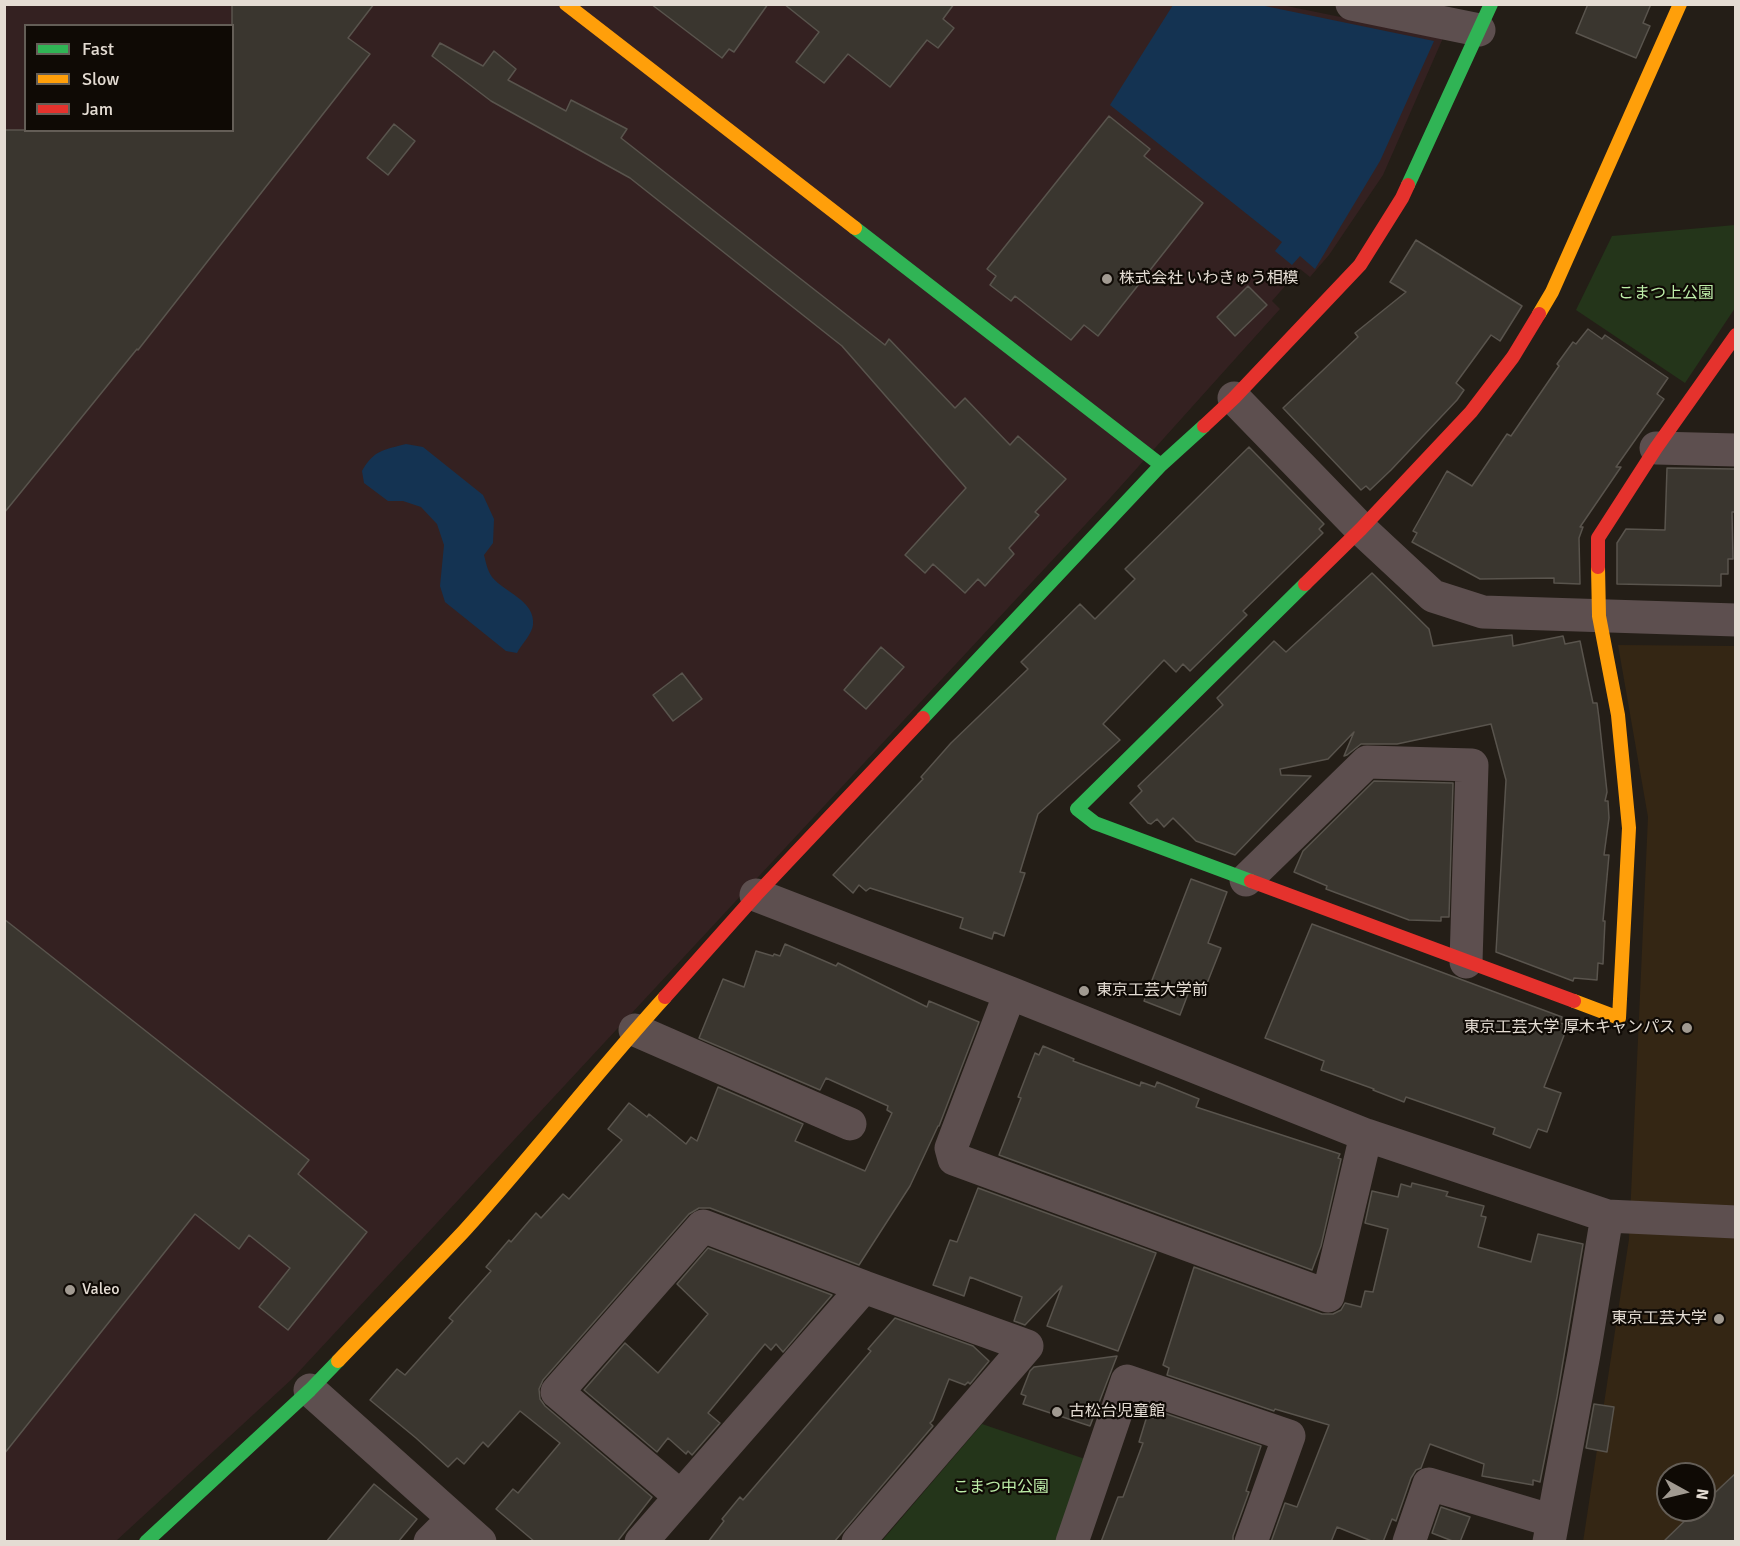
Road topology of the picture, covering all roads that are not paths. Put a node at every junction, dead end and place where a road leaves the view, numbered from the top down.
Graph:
1 (566, 4) edge
2 (1352, 4) edge
3 (1680, 4) edge
4 (1485, 17) edge
5 (1736, 335) edge
6 (1234, 398) junction
7 (1656, 448) junction
8 (1736, 450) edge
9 (1161, 465) junction
10 (1361, 529) junction
11 (1599, 616) junction
12 (1736, 620) edge
13 (1246, 880) junction
14 (756, 895) junction
15 (1466, 962) junction
16 (1011, 993) junction
17 (635, 1030) junction
18 (850, 1124) dead end
19 (1366, 1135) junction
20 (1607, 1216) junction
21 (1736, 1222) edge
22 (864, 1287) junction
23 (310, 1390) junction
24 (680, 1496) junction
25 (453, 1519) junction
26 (1551, 1531) edge
27 (146, 1542) edge
28 (430, 1542) edge
29 (480, 1542) edge
30 (641, 1542) edge
31 (858, 1542) edge
32 (1072, 1542) edge
33 (1251, 1542) edge
34 (1409, 1542) edge

1 - 9 street
2 - 4 street
3 - 10 street
4 - 6 street
5 - 7 street
6 - 9 street
6 - 10 street
7 - 8 street
7 - 11 street
9 - 14 street
10 - 11 street
10 - 13 street
11 - 12 street
11 - 15 street
13 - 15 street
13 - 15 street
14 - 16 street
14 - 17 street
16 - 19 street
16 - 19 street
17 - 18 street
17 - 23 street
19 - 20 street
20 - 21 street
20 - 26 street
22 - 24 street
22 - 24 street
22 - 31 street
23 - 25 street
23 - 27 street
24 - 30 street
25 - 28 street
25 - 29 street
26 - 34 street
32 - 33 street

